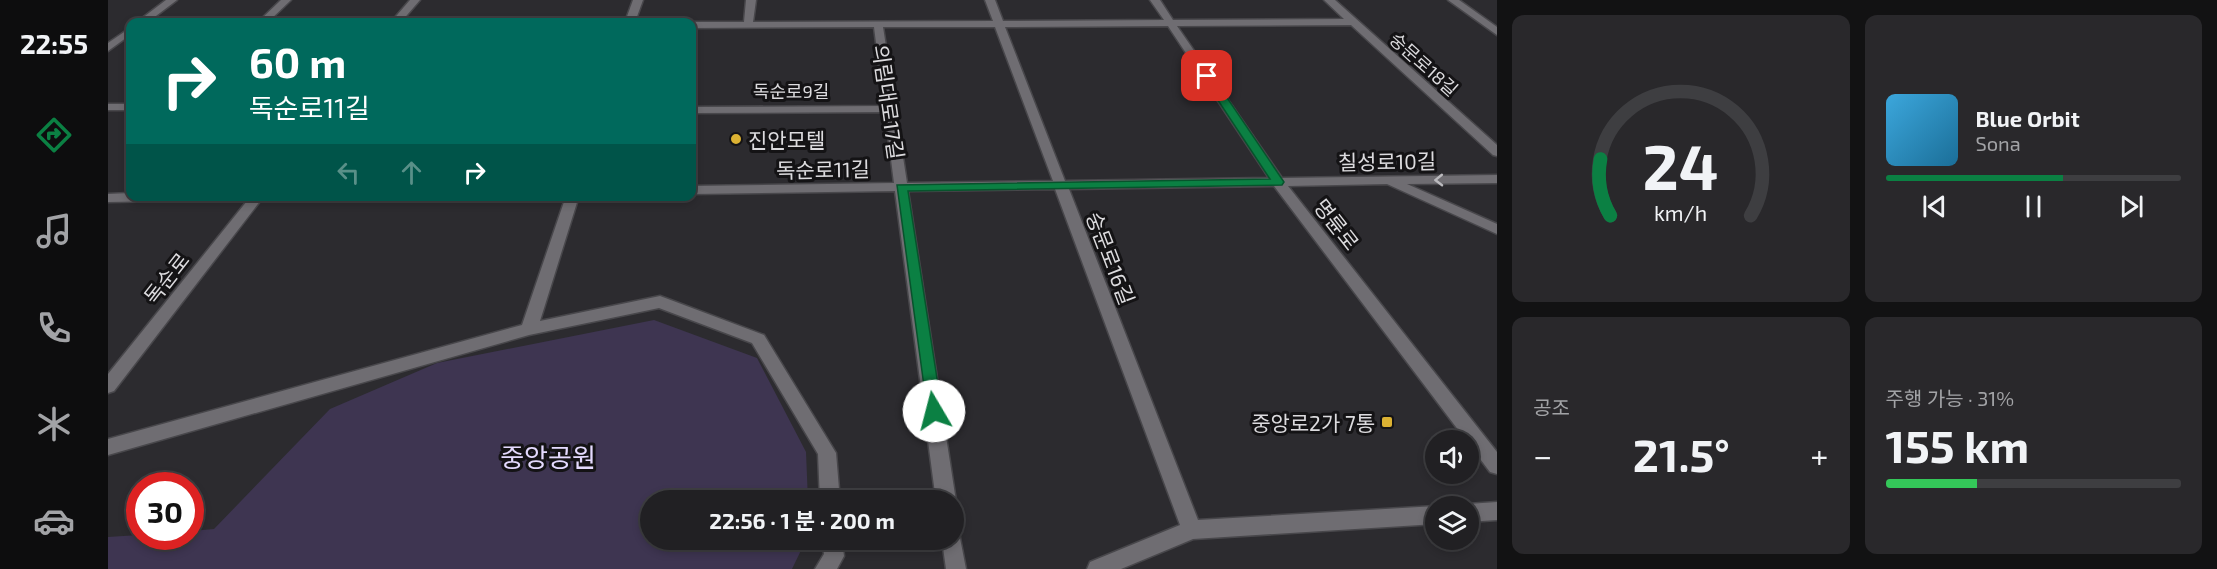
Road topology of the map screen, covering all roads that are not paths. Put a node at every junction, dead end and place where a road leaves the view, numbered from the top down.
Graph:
1 (172, 0) edge
2 (286, 0) edge
3 (415, 0) edge
4 (638, 0) edge
5 (751, 0) edge
6 (990, 0) edge
7 (1155, 0) edge
8 (1329, 0) edge
9 (1453, 0) edge
10 (147, 18) edge
11 (267, 18) edge
12 (399, 18) edge
13 (631, 18) edge
14 (1171, 22) junction
15 (1354, 22) junction
16 (878, 24) junction
17 (999, 24) junction
18 (696, 25) edge
19 (748, 25) junction
20 (1497, 32) edge
21 (126, 34) edge
22 (108, 48) edge
23 (108, 107) edge
24 (126, 107) edge
25 (890, 109) junction
26 (696, 110) edge
27 (1497, 152) edge
28 (1497, 180) edge
29 (1388, 181) junction
30 (1278, 182) junction
31 (1060, 185) junction
32 (902, 187) junction
33 (696, 190) edge
34 (110, 199) edge
35 (126, 199) edge
36 (254, 201) edge
37 (571, 201) edge
38 (1497, 229) edge
39 (529, 329) junction
40 (108, 386) edge
41 (108, 447) edge
42 (1497, 466) edge
43 (829, 490) edge
44 (944, 490) edge
45 (1497, 511) edge
46 (1479, 512) edge
47 (1425, 516) edge
48 (1192, 530) junction
49 (833, 550) edge
50 (953, 550) edge
51 (825, 569) edge
52 (956, 569) edge
53 (1097, 569) edge

1 - 10 street
2 - 11 street
3 - 12 street
4 - 13 street
5 - 19 street
6 - 17 street, 숭문로16길
7 - 14 street, 명륜로
8 - 15 street, 숭문로18길
9 - 20 street
14 - 15 street
14 - 17 street
14 - 30 street, 명륜로
15 - 27 street, 숭문로18길
16 - 17 street
16 - 19 street
16 - 25 street, 의림대로17길
17 - 31 street, 숭문로16길
18 - 19 street
21 - 22 street
23 - 24 street
25 - 26 street, 독순로9길
25 - 32 street, 의림대로17길
28 -> 29 street, 칠성로10길
29 - 30 street, 칠성로10길
29 - 38 street
30 - 31 street, 독순로11길
30 - 42 street, 명륜로
31 - 32 street, 독순로11길
31 - 48 street, 숭문로16길
32 - 33 street, 독순로11길
32 - 44 street, 의림대로17길
34 - 35 street
36 - 40 street, 독순로
37 - 39 street
39 - 41 street
39 - 43 street
45 - 46 street
47 - 48 street
48 - 53 street
49 - 51 street
50 - 52 street

